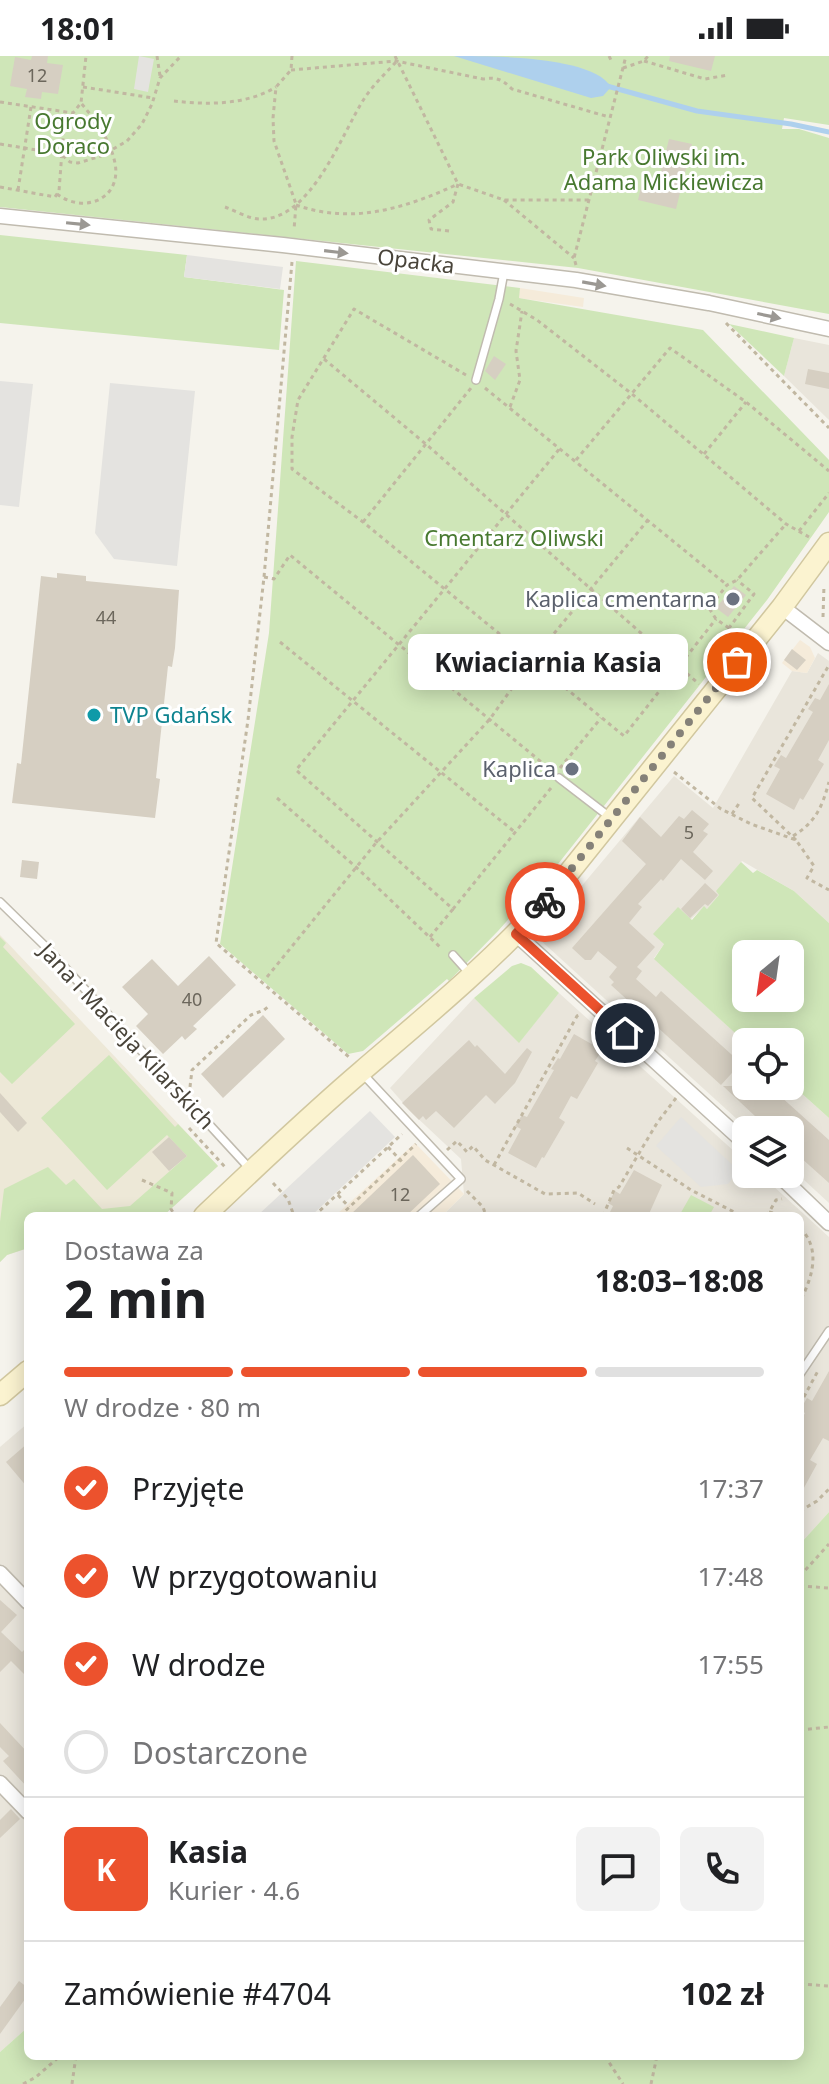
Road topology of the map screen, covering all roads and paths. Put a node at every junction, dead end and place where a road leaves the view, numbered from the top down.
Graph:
1 (86, 56) edge
2 (157, 56) edge
3 (181, 56) edge
4 (292, 56) edge
5 (626, 56) edge
6 (648, 56) edge
7 (396, 59) edge
8 (644, 61) junction
9 (623, 68) junction
10 (291, 70) junction
11 (728, 75) dead end
12 (160, 78) junction
13 (83, 87) junction
14 (276, 87) junction
15 (153, 98) junction
16 (174, 101) dead end
17 (0, 102) edge
18 (81, 103) junction
19 (31, 106) junction
20 (65, 112) junction
21 (611, 117) junction
22 (0, 144) edge
23 (25, 148) junction
24 (112, 151) junction
25 (61, 154) junction
26 (458, 184) junction
27 (0, 187) edge
28 (18, 190) junction
29 (57, 194) junction
30 (504, 200) junction
31 (589, 200) junction
32 (296, 204) junction
33 (225, 207) dead end
34 (0, 216) edge
35 (449, 231) dead end
36 (294, 237) dead end
37 (293, 258) dead end
38 (504, 272) junction
39 (499, 299) junction
40 (522, 311) junction
41 (723, 320) dead end
42 (829, 329) edge
43 (324, 359) junction
44 (476, 380) junction
45 (632, 394) junction
46 (746, 402) junction
47 (510, 407) junction
48 (829, 428) edge
49 (427, 445) junction
50 (561, 447) junction
51 (704, 454) junction
52 (576, 460) junction
53 (829, 471) edge
54 (829, 493) edge
55 (505, 514) junction
56 (648, 520) junction
57 (363, 522) junction
58 (786, 524) junction
59 (799, 531) junction
60 (822, 541) edge
61 (264, 577) junction
62 (737, 580) junction
63 (727, 585) junction
64 (824, 585) dead end
65 (444, 587) junction
66 (590, 588) junction
67 (782, 607) junction
68 (716, 619) junction
69 (729, 628) junction
70 (741, 637) dead end
71 (825, 640) edge
72 (280, 642) dead end
73 (400, 645) junction
74 (532, 660) junction
75 (829, 665) edge
76 (680, 667) junction
77 (703, 687) dead end
78 (353, 702) junction
79 (601, 718) junction
80 (490, 719) junction
81 (671, 769) dead end
82 (444, 773) junction
83 (559, 778) joint
84 (829, 782) edge
85 (745, 794) dead end
86 (277, 798) dead end
87 (752, 798) junction
88 (740, 802) dead end
89 (732, 814) junction
90 (611, 818) junction
91 (516, 833) junction
92 (795, 838) junction
93 (376, 843) junction
94 (357, 868) junction
95 (829, 890) edge
96 (0, 902) edge
97 (453, 909) junction
98 (516, 934) junction
99 (430, 937) junction
100 (453, 955) joint
101 (267, 977) dead end
102 (472, 977) junction
103 (269, 1006) dead end
104 (589, 1013) dead end
105 (355, 1065) junction
106 (190, 1090) dead end
107 (677, 1097) dead end
108 (189, 1128) dead end
109 (406, 1131) dead end
110 (732, 1131) edge
111 (417, 1143) dead end
112 (388, 1147) junction
113 (627, 1148) dead end
114 (467, 1152) dead end
115 (637, 1155) junction
116 (400, 1159) junction
117 (404, 1164) dead end
118 (494, 1165) junction
119 (226, 1168) dead end
120 (253, 1172) junction
121 (142, 1180) dead end
122 (273, 1183) dead end
123 (457, 1183) junction
124 (793, 1188) edge
125 (337, 1195) junction
126 (789, 1200) dead end
127 (595, 1204) dead end
128 (349, 1207) junction
129 (173, 1212) edge
130 (208, 1212) edge
131 (293, 1212) edge
132 (318, 1212) edge
133 (344, 1212) edge
134 (424, 1212) edge
135 (485, 1212) edge
136 (605, 1212) edge
137 (734, 1212) edge
138 (769, 1212) edge
139 (829, 1223) edge
140 (804, 1232) edge
141 (804, 1294) edge
142 (829, 1331) edge
143 (822, 1364) dead end
144 (804, 1368) edge
145 (24, 1381) edge
146 (0, 1395) edge
147 (804, 1397) edge
148 (829, 1489) edge
149 (804, 1509) edge
150 (829, 1544) edge
151 (804, 1572) edge
152 (0, 1573) edge
153 (804, 1586) edge
154 (829, 1588) edge
155 (24, 1598) edge
156 (829, 1727) edge
157 (804, 1730) edge
158 (0, 1783) edge
159 (24, 1808) edge
160 (804, 1984) edge
161 (829, 1986) edge
162 (55, 2060) edge
163 (75, 2060) edge
164 (608, 2060) edge
165 (657, 2060) edge
166 (23, 2084) edge
167 (72, 2084) edge
168 (623, 2084) edge
169 (651, 2084) edge

1 - 13 path
2 - 12 path
3 - 12 path
4 - 10 path
5 - 9 path
6 - 8 path
7 - 10 path
7 - 21 path
7 - 26 path
7 - 32 path
8 - 9 path
8 - 11 path
9 - 21 path
10 - 14 path
12 - 15 path
13 - 15 path
13 - 18 path
14 - 16 path
14 - 32 path
15 - 24 path
17 - 19 path
18 - 20 path
18 - 24 path
19 - 20 path
19 - 23 path
20 - 25 path
21 - 31 path
22 - 23 path
23 - 25 path
23 - 28 path
24 - 25 path
24 - 29 path
25 - 29 path
26 - 30 path
26 - 32 path
26 - 35 path
27 - 28 path
28 - 29 path
30 - 31 path
30 - 31 path
32 - 33 path
32 - 36 path
34 -> 38 street, Opacka
37 - 61 path
38 - 39 lane
38 -> 42 street, Opacka
39 - 40 path
39 - 44 lane
40 - 45 path
40 - 47 path
41 - 48 path
43 - 44 path
43 - 49 path
43 - 57 path
44 - 47 path
44 - 49 path
45 - 46 path
45 - 51 path
45 - 52 path
46 - 51 path
46 - 53 path
47 - 50 path
49 - 55 path
49 - 57 path
50 - 52 path
50 - 55 path
51 - 58 path
52 - 56 path
54 - 59 path
55 - 65 path
55 - 66 path
56 - 63 path
56 - 66 path
57 - 65 path
58 - 59 path
58 - 62 path
59 - 60 path
60 - 67 street
61 - 73 path
61 - 105 path
62 - 63 path
62 - 69 path
63 - 68 path
64 - 71 path
65 - 73 path
65 - 74 path
66 - 74 path
66 - 76 path
67 - 71 street
67 - 90 street
68 - 69 path
68 - 76 path
69 - 70 path
72 - 78 path
73 - 78 path
73 - 80 path
74 - 79 path
74 - 80 path
75 - 87 path
76 - 77 path
76 - 79 path
78 - 82 path
78 - 93 path
79 - 80 path
80 - 82 path
81 - 89 path
82 - 91 path
82 - 93 path
83 - 90 lane
83 - 91 path
84 - 92 path
85 - 87 path
86 - 94 path
87 - 92 path
88 - 89 path
89 - 92 path
90 - 98 street
91 - 97 path
92 - 95 path
93 - 94 path
93 - 97 path
94 - 99 path
94 - 101 path
96 - 120 lane, Jana i Macieja Kilarskich
97 - 99 path
98 - 102 street
98 - 110 street
99 - 100 path
100 - 102 lane
102 - 105 street
103 - 106 path
104 - 118 path
105 - 120 street
105 - 123 lane
107 - 115 path
108 - 119 path
109 - 112 path
111 - 116 path
112 - 116 path
112 - 125 path
113 - 115 path
114 - 118 path
115 - 136 path
115 - 137 path
116 - 117 path
116 - 128 path
118 - 127 path
120 - 130 street
121 - 129 path
122 - 131 path
123 - 134 lane
123 - 135 path
124 - 139 street
125 - 128 path
125 - 132 path
126 - 138 path
128 - 133 path
140 - 141 path
142 - 144 lane
143 - 147 path
145 - 146 street
148 - 149 path
150 - 151 path
152 - 155 street
153 - 154 path
156 - 157 path
158 - 159 street
160 - 161 path
162 - 166 path
163 - 167 path
164 - 168 path
165 - 169 path

